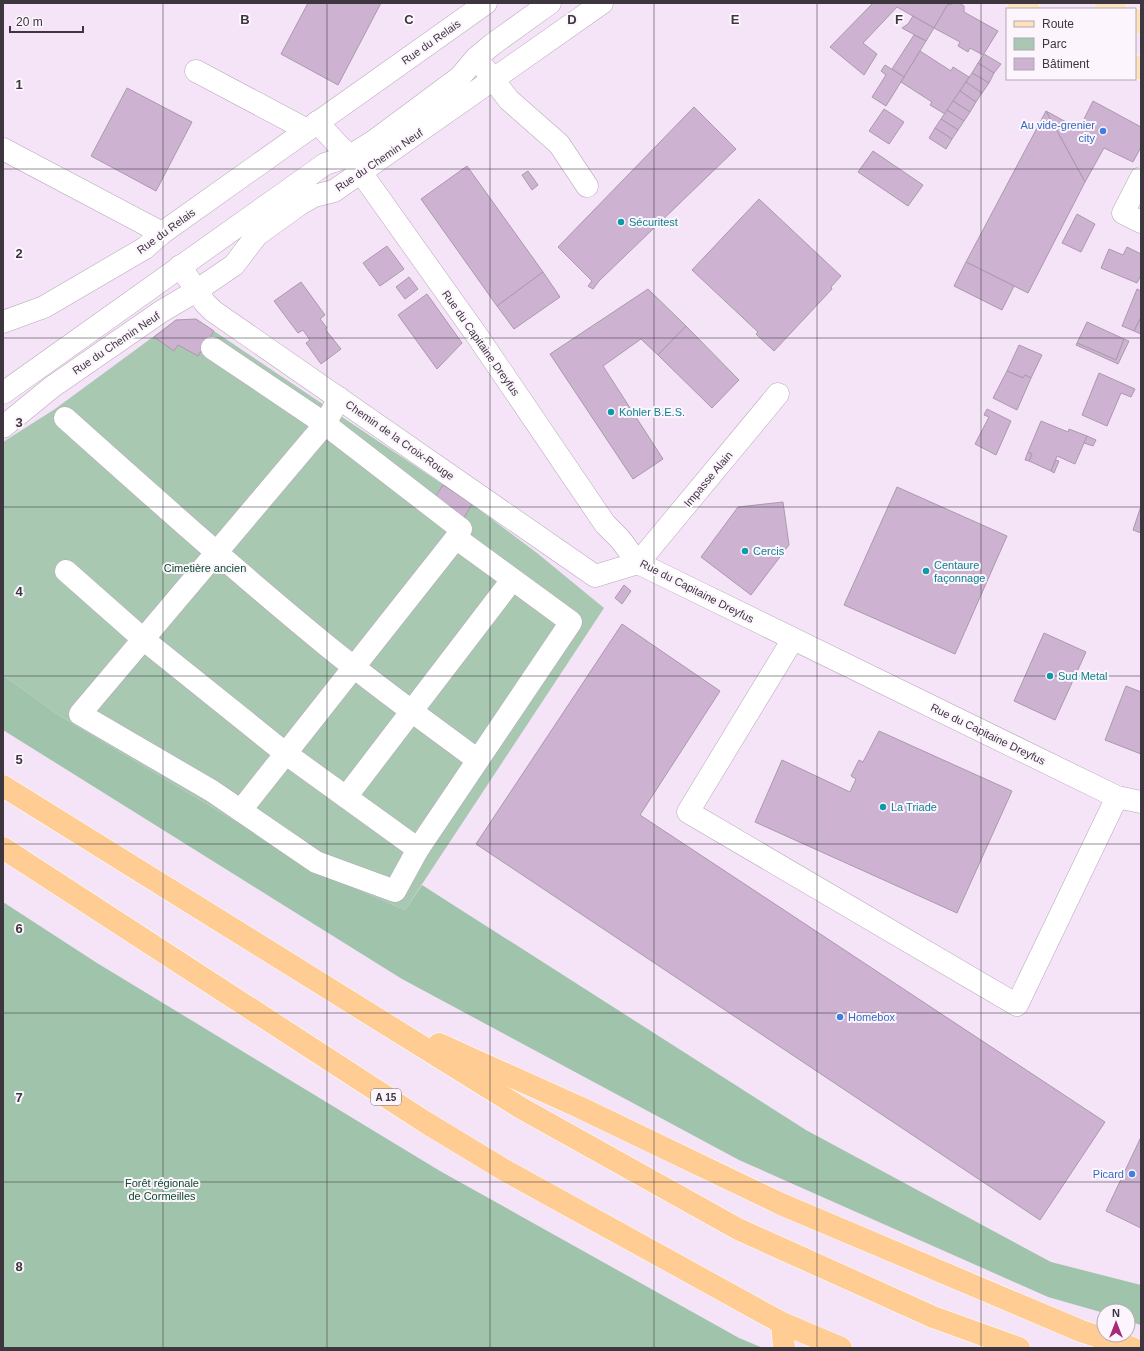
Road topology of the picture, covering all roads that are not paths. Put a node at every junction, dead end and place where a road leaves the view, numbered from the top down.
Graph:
1 (486, 3) edge
2 (550, 3) edge
3 (602, 3) edge
4 (1018, 3) edge
5 (1105, 3) edge
6 (1027, 8) edge
7 (1114, 8) edge
8 (476, 58) junction
9 (196, 71) dead end
10 (494, 80) junction
11 (312, 126) junction
12 (3, 149) edge
13 (356, 164) junction
14 (1141, 178) edge
15 (587, 186) dead end
16 (1137, 220) edge
17 (162, 233) junction
18 (180, 266) junction
19 (196, 291) junction
20 (3, 322) edge
21 (212, 348) dead end
22 (3, 393) edge
23 (778, 394) dead end
24 (339, 398) junction
25 (65, 418) dead end
26 (325, 424) junction
27 (3, 427) edge
28 (456, 538) junction
29 (216, 553) junction
30 (638, 563) junction
31 (66, 571) dead end
32 (512, 580) junction
33 (143, 639) junction
34 (793, 639) junction
35 (354, 667) junction
36 (411, 712) junction
37 (285, 753) junction
38 (478, 760) junction
39 (3, 786) edge
40 (1117, 797) junction
41 (346, 798) junction
42 (1141, 802) edge
43 (241, 810) junction
44 (3, 848) edge
45 (418, 849) junction
46 (360, 1007) junction
47 (782, 1323) junction
48 (784, 1348) edge
49 (841, 1348) edge
50 (1019, 1348) edge
51 (1132, 1348) edge

1 - 11 street, Rue du Relais
2 - 8 street, Rue du Chemin Neuf
3 - 10 street, Rue du Chemin Neuf
4 - 6 main road
5 - 7 main road
8 - 10 street
8 - 13 street, Rue du Chemin Neuf
9 - 11 street
10 - 13 street, Rue du Chemin Neuf
10 - 15 street
11 - 13 street
11 - 17 street, Rue du Relais
12 - 17 street
13 - 18 street, Rue du Chemin Neuf
13 - 19 street, Rue du Chemin Neuf
13 - 30 street, Rue du Capitaine Dreyfus
14 - 16 street
17 - 20 street, Rue du Relais
18 - 19 street, Chemin de la Croix-Rouge
18 - 22 street, Rue du Chemin Neuf
19 - 24 street, Chemin de la Croix-Rouge
19 - 27 street, Rue du Chemin Neuf
21 - 26 street
23 - 30 street, Impasse Alain
24 - 26 street
24 - 30 street, Chemin de la Croix-Rouge
25 - 29 street
26 - 28 street
26 - 29 street
28 - 32 street
28 - 35 street
29 - 33 street
29 - 35 street
30 - 34 street, Rue du Capitaine Dreyfus
31 - 33 street
32 - 36 street
32 - 38 street
33 - 37 street
33 - 43 street
34 - 40 street, Rue du Capitaine Dreyfus
34 - 40 street
35 - 36 street
35 - 37 street
36 - 38 street
36 - 41 street
37 - 41 street
37 - 43 street
38 - 45 street
39 - 46 highway
40 - 42 street, Rue du Capitaine Dreyfus
41 - 45 street
43 - 45 street
44 - 47 highway, A 15
46 - 50 highway
46 - 51 highway
47 - 48 highway
47 - 49 highway, A 15

